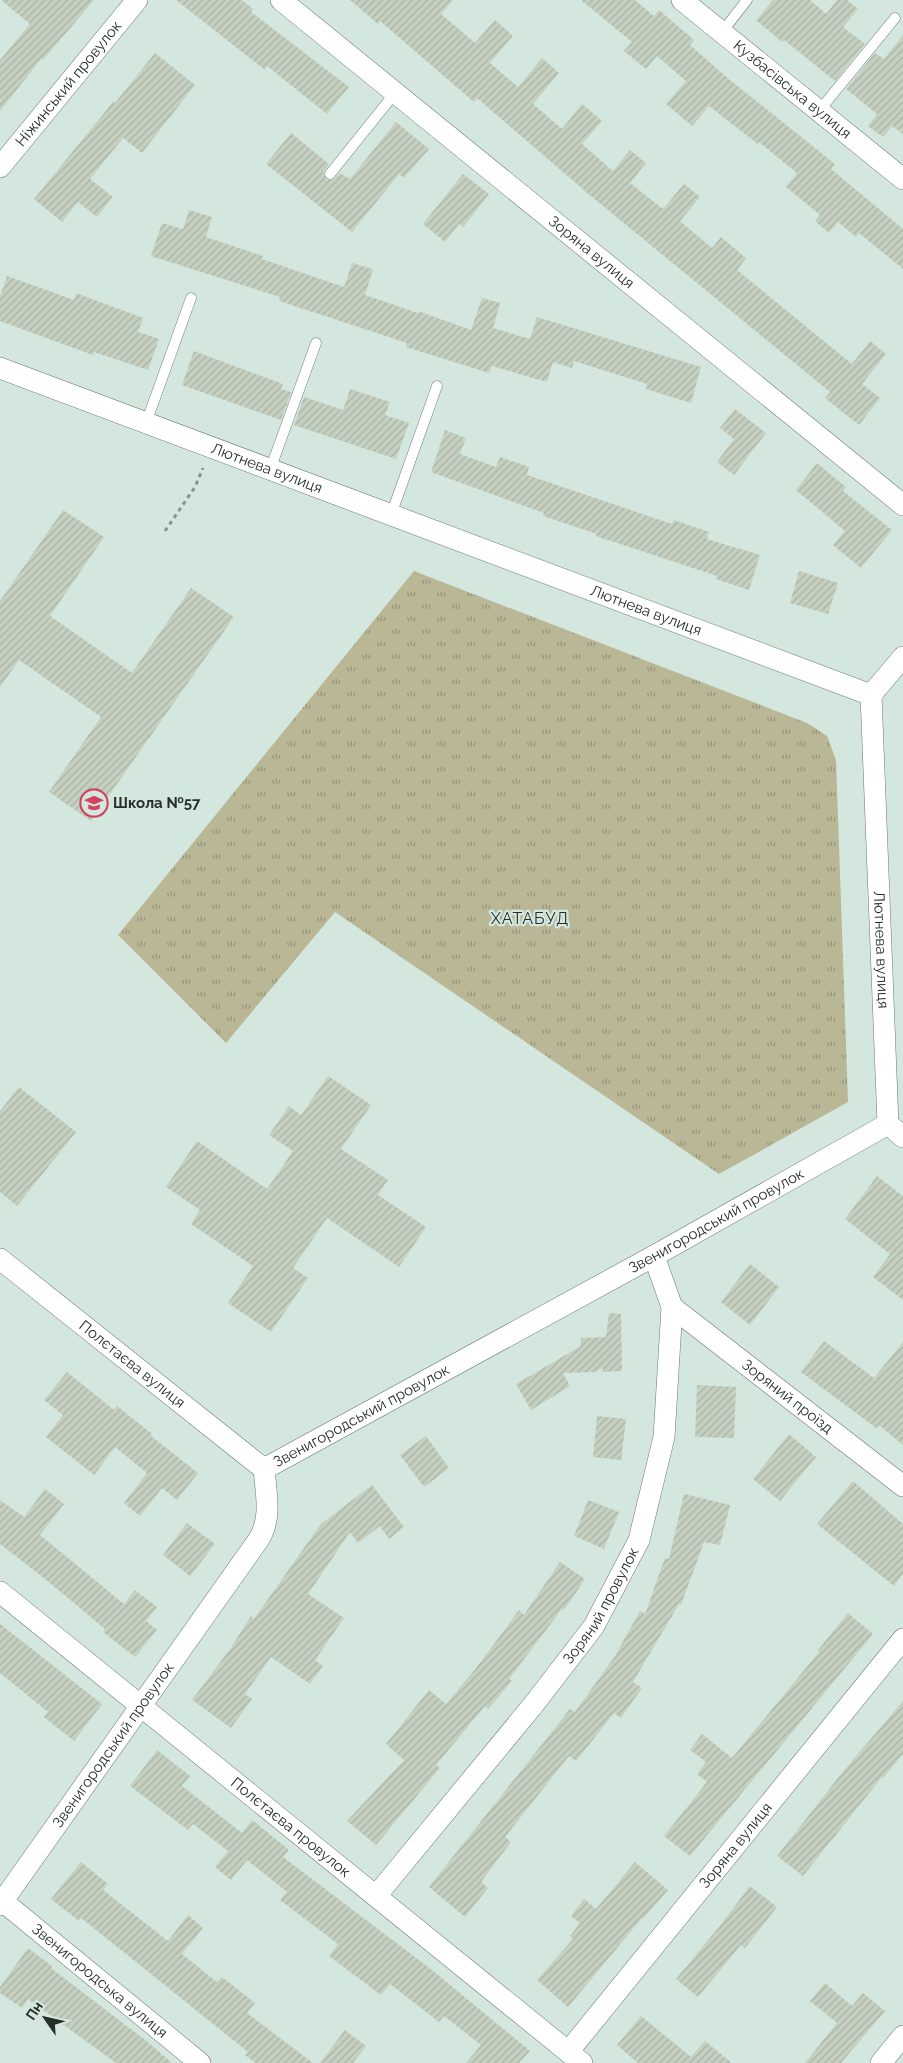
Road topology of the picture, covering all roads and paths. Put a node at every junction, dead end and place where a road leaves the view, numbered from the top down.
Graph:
1 (137, 0) edge
2 (280, 0) edge
3 (682, 0) edge
4 (748, 0) edge
5 (895, 18) dead end
6 (722, 32) junction
7 (395, 93) junction
8 (819, 111) junction
9 (0, 166) edge
10 (330, 174) dead end
11 (903, 179) edge
12 (191, 298) dead end
13 (316, 343) dead end
14 (0, 368) edge
15 (437, 386) dead end
16 (146, 423) junction
17 (211, 448) junction
18 (270, 470) junction
19 (903, 505) edge
20 (391, 515) junction
21 (165, 531) dead end
22 (903, 657) edge
23 (872, 695) junction
24 (895, 1130) edge
25 (654, 1256) junction
26 (0, 1259) edge
27 (672, 1307) junction
28 (264, 1469) junction
29 (903, 1486) edge
30 (0, 1592) edge
31 (903, 1640) edge
32 (142, 1706) junction
33 (376, 1896) junction
34 (1, 1902) edge
35 (903, 2036) edge
36 (575, 2057) edge
37 (200, 2063) edge
38 (881, 2063) edge

1 - 9 street, Ніжинський провулок
2 - 7 street, Зоряна вулиця
3 - 6 street, Кузбасівська вулиця
4 - 6 lane
5 - 8 lane
6 - 8 street, Кузбасівська вулиця
7 - 10 lane
7 - 19 street, Зоряна вулиця
8 - 11 street, Кузбасівська вулиця
12 - 16 lane
13 - 18 lane
14 - 16 street, Лютнева вулиця
15 - 20 lane
16 - 17 street, Лютнева вулиця
17 - 18 street, Лютнева вулиця
17 - 21 path
18 - 20 street, Лютнева вулиця
20 - 23 street, Лютнева вулиця
22 - 23 street
23 - 24 street, Лютнева вулиця
24 - 25 street, Звенигородський провулок
25 - 27 street, Зоряний провулок
25 - 28 street, Звенигородський провулок
26 - 28 street, Полєтаєва вулиця
27 - 29 street, Зоряний проїзд
27 - 33 street, Зоряний провулок
28 - 32 street, Звенигородський провулок
30 - 32 street, Полєтаєва провулок
31 - 36 street, Зоряна вулиця
32 - 33 street, Полєтаєва провулок
32 - 34 street, Звенигородський провулок
33 - 36 street, Полєтаєва провулок
34 - 37 street, Звенигородська вулиця
35 - 38 street

